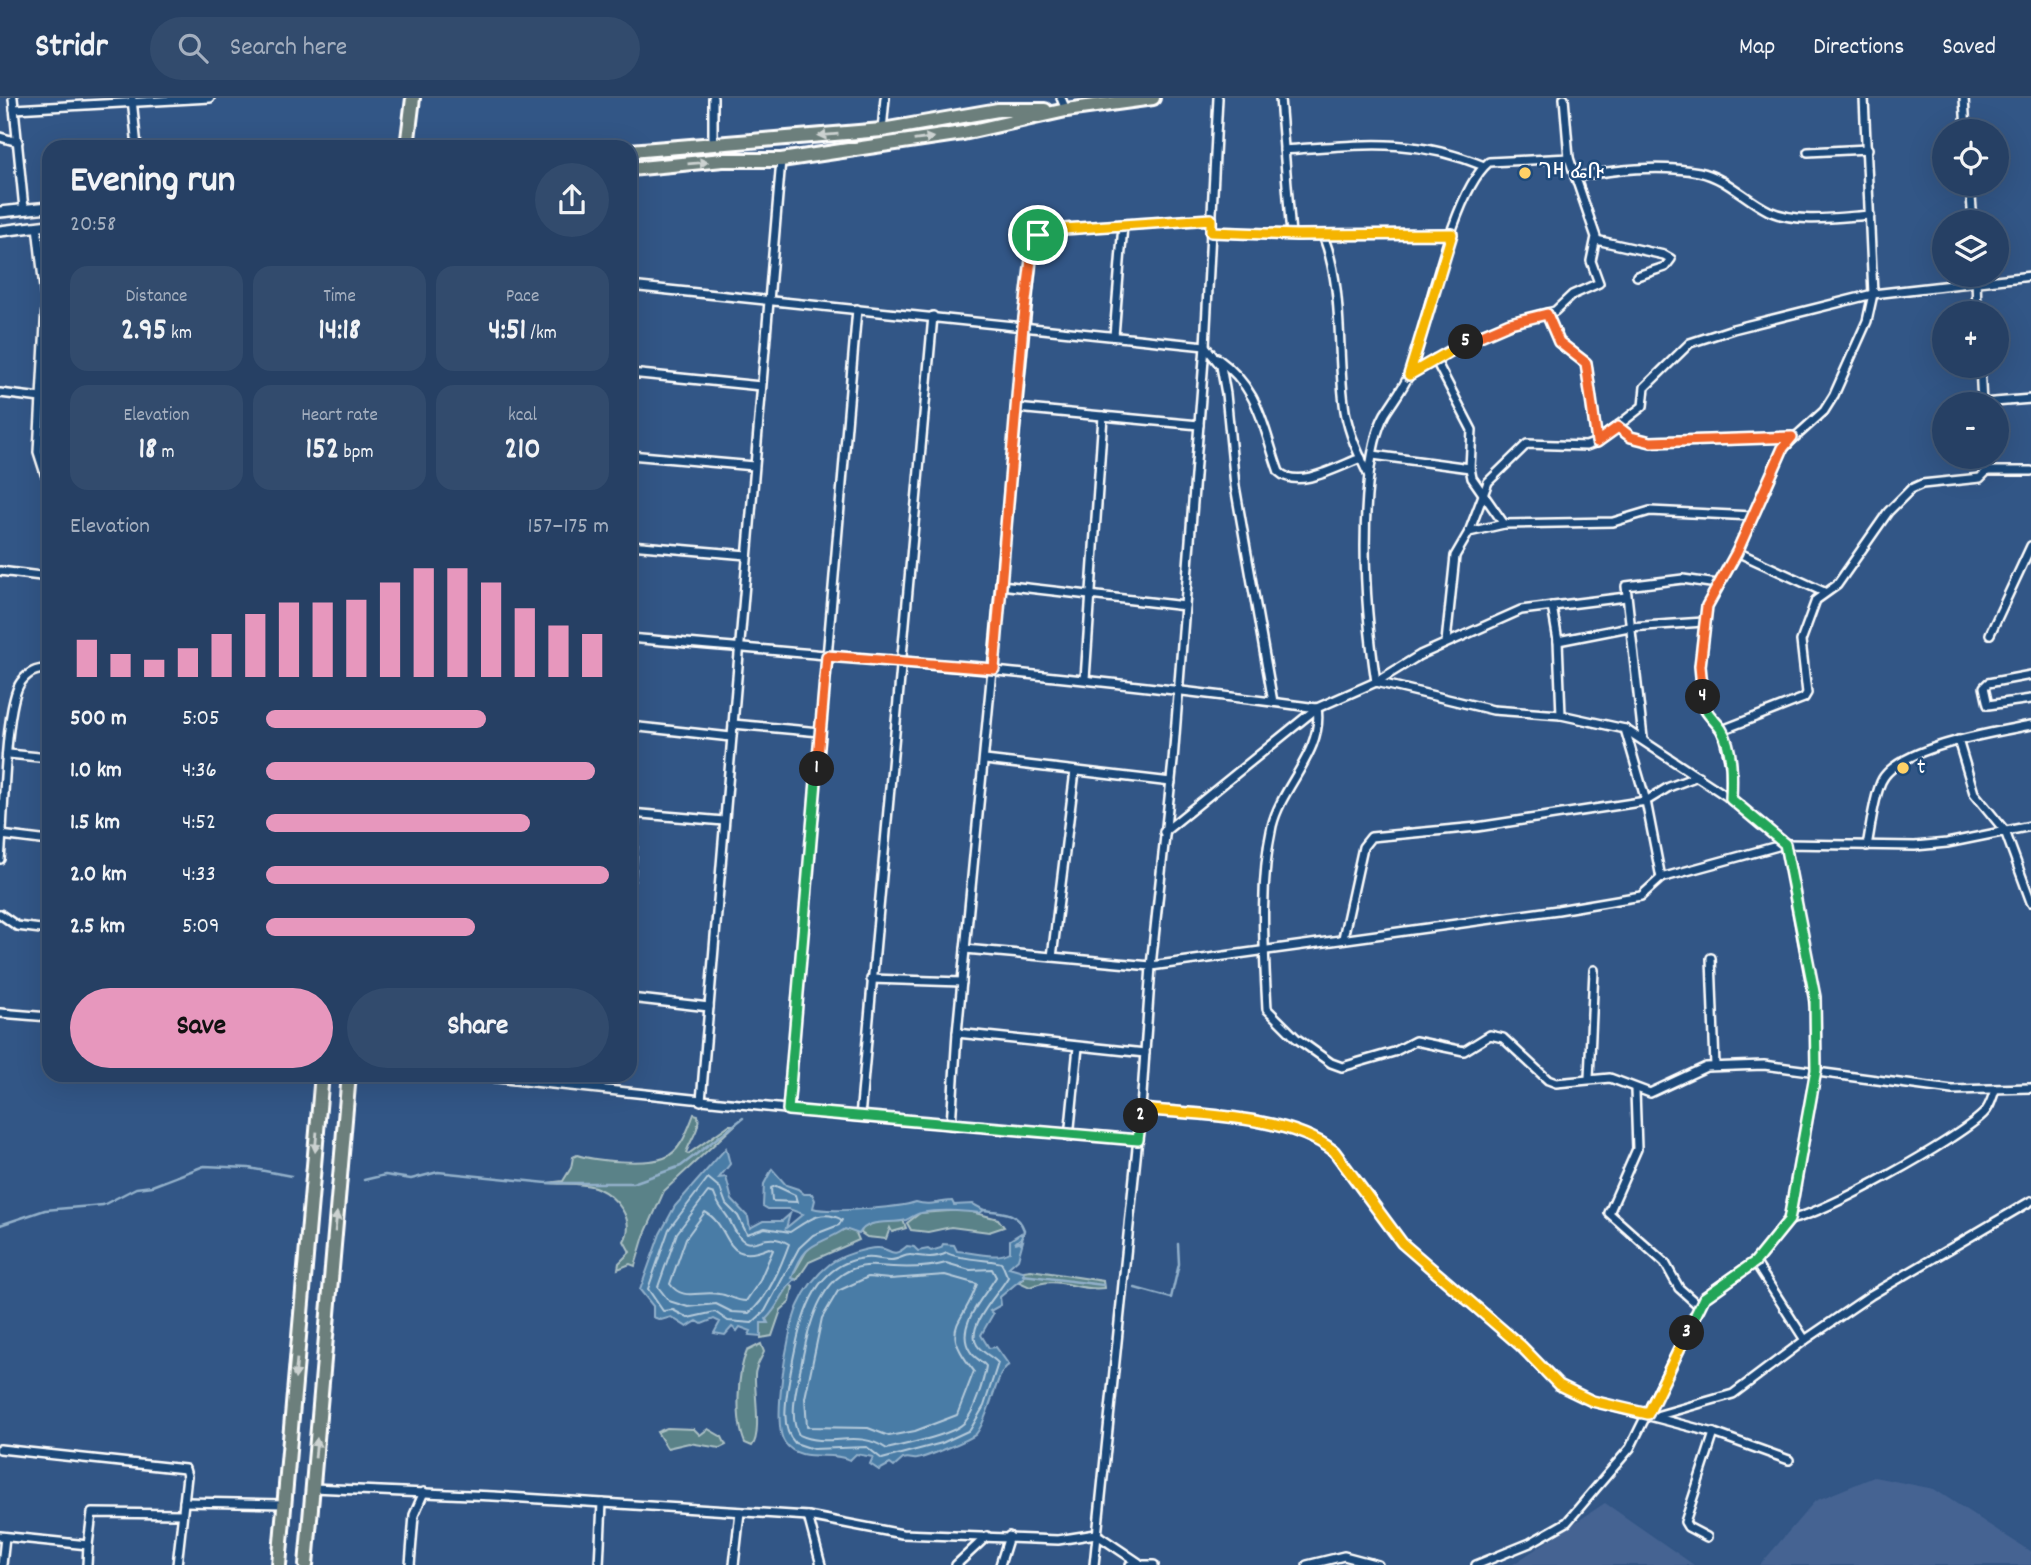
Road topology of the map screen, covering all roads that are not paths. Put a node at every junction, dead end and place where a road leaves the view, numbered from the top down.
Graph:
1 (13, 98) edge
2 (210, 98) edge
3 (413, 98) edge
4 (713, 98) edge
5 (885, 98) edge
6 (1153, 98) edge
7 (1218, 98) edge
8 (1280, 98) edge
9 (1564, 98) edge
10 (1864, 98) edge
11 (1964, 98) edge
12 (132, 100) edge
13 (1063, 104) edge
14 (14, 109) junction
15 (1965, 119) edge
16 (882, 130) junction
17 (0, 137) edge
18 (136, 140) edge
19 (411, 140) edge
20 (18, 142) junction
21 (713, 145) junction
22 (1868, 149) junction
23 (637, 150) edge
24 (1284, 150) junction
25 (1808, 152) dead end
26 (1569, 158) junction
27 (781, 160) junction
28 (1484, 166) junction
29 (637, 168) edge
30 (1575, 177) junction
31 (42, 208) edge
32 (24, 209) junction
33 (0, 212) edge
34 (1870, 215) junction
35 (1211, 219) junction
36 (1124, 225) junction
37 (37, 226) junction
38 (42, 226) edge
39 (0, 231) edge
40 (1211, 232) junction
41 (1452, 234) junction
42 (1291, 235) junction
43 (1323, 235) junction
44 (1596, 240) junction
45 (42, 266) edge
46 (1637, 275) dead end
47 (2009, 276) edge
48 (2031, 276) edge
49 (1932, 284) edge
50 (637, 287) edge
51 (1873, 294) junction
52 (768, 300) junction
53 (857, 309) junction
54 (1547, 314) junction
55 (933, 317) junction
56 (1023, 326) junction
57 (1114, 335) junction
58 (1205, 346) junction
59 (1217, 358) junction
60 (1435, 359) junction
61 (637, 374) edge
62 (1409, 375) junction
63 (761, 386) junction
64 (0, 393) edge
65 (42, 399) edge
66 (2031, 400) edge
67 (2009, 401) edge
68 (1016, 408) junction
69 (1103, 416) junction
70 (42, 422) edge
71 (1199, 425) junction
72 (1618, 427) junction
73 (1792, 437) junction
74 (1597, 442) junction
75 (1373, 455) junction
76 (637, 456) edge
77 (1361, 458) junction
78 (42, 465) edge
79 (754, 466) junction
80 (1470, 468) junction
81 (1987, 471) joint
82 (2031, 471) edge
83 (1369, 477) junction
84 (1482, 495) junction
85 (1753, 516) junction
86 (1504, 524) junction
87 (1469, 532) junction
88 (637, 546) edge
89 (2031, 546) edge
90 (1737, 552) junction
91 (747, 555) junction
92 (0, 571) edge
93 (42, 575) edge
94 (1717, 584) junction
95 (1001, 585) junction
96 (1824, 592) junction
97 (1091, 595) junction
98 (1626, 597) junction
99 (1185, 606) junction
100 (1552, 606) junction
101 (1704, 622) junction
102 (1629, 627) junction
103 (1990, 634) dead end
104 (637, 639) edge
105 (1558, 641) junction
106 (1446, 642) junction
107 (739, 647) junction
108 (827, 656) junction
109 (903, 664) junction
110 (42, 669) edge
111 (994, 669) junction
112 (2031, 675) edge
113 (1085, 679) junction
114 (1376, 682) junction
115 (1178, 690) junction
116 (2031, 699) edge
117 (1273, 702) junction
118 (1317, 708) junction
119 (1561, 715) junction
120 (733, 724) junction
121 (2031, 725) edge
122 (637, 727) edge
123 (1625, 729) junction
124 (1722, 730) junction
125 (820, 732) junction
126 (731, 737) junction
127 (1643, 738) junction
128 (1958, 740) junction
129 (9, 754) junction
130 (42, 757) edge
131 (985, 760) junction
132 (1075, 771) junction
133 (1698, 776) junction
134 (1171, 782) junction
135 (1731, 799) junction
136 (1646, 801) junction
137 (637, 813) edge
138 (724, 821) junction
139 (2031, 826) edge
140 (2006, 831) junction
141 (1164, 832) junction
142 (1, 836) edge
143 (42, 840) edge
144 (1785, 844) junction
145 (1867, 846) junction
146 (0, 859) edge
147 (1661, 878) junction
148 (2031, 902) edge
149 (0, 914) edge
150 (42, 929) edge
151 (1343, 938) junction
152 (1264, 948) junction
153 (965, 949) junction
154 (1052, 957) junction
155 (1711, 958) dead end
156 (1151, 966) junction
157 (1594, 970) dead end
158 (871, 979) junction
159 (962, 982) junction
160 (637, 999) edge
161 (709, 1007) junction
162 (0, 1013) edge
163 (42, 1016) edge
164 (957, 1033) junction
165 (1078, 1047) junction
166 (1145, 1053) junction
167 (1714, 1066) junction
168 (1816, 1070) junction
169 (1589, 1078) junction
170 (321, 1082) edge
171 (348, 1082) edge
172 (531, 1082) edge
173 (2031, 1088) edge
174 (1635, 1090) junction
175 (1995, 1090) junction
176 (702, 1101) junction
177 (1141, 1109) junction
178 (788, 1110) junction
179 (860, 1117) junction
180 (951, 1125) junction
181 (1069, 1137) junction
182 (1138, 1140) junction
183 (2031, 1201) edge
184 (1789, 1220) junction
185 (1755, 1262) junction
186 (1699, 1306) junction
187 (1805, 1340) junction
188 (1651, 1415) junction
189 (1714, 1433) junction
190 (0, 1449) edge
191 (1789, 1460) dead end
192 (313, 1488) junction
193 (424, 1492) junction
194 (184, 1502) junction
195 (602, 1503) junction
196 (284, 1504) junction
197 (740, 1511) junction
198 (183, 1514) junction
199 (808, 1516) junction
200 (1096, 1534) junction
201 (3, 1536) edge
202 (987, 1536) junction
203 (1009, 1536) junction
204 (1707, 1537) dead end
205 (89, 1545) junction
206 (1139, 1563) junction
207 (2, 1565) edge
208 (87, 1565) edge
209 (177, 1565) edge
210 (279, 1565) edge
211 (306, 1565) edge
212 (410, 1565) edge
213 (599, 1565) edge
214 (734, 1565) edge
215 (821, 1565) edge
216 (956, 1565) edge
217 (1000, 1565) edge
218 (1094, 1565) edge
219 (1130, 1565) edge
220 (1154, 1565) edge
221 (1307, 1565) edge
222 (1378, 1565) edge
223 (1476, 1565) edge

1 - 14 street
2 - 12 street
3 - 19 main road
4 - 21 street
5 - 16 street
6 - 13 main road
7 - 35 street
8 - 24 street
9 - 26 street
10 - 22 street
11 - 15 street
12 - 14 street
12 - 18 street
13 - 16 main road
27 -> 13 main road
14 - 20 street
16 -> 21 main road
17 - 20 street
20 - 32 street
21 - 23 main road
22 - 25 street
22 - 34 street
24 - 28 street
24 - 42 street
26 - 28 street
26 - 30 street
29 -> 27 main road
27 - 52 street
28 - 41 street
30 - 34 street
30 - 44 street
31 - 32 street
32 - 33 street
34 - 51 street
35 - 36 street
35 - 40 street
36 - 56 street
36 - 57 street
37 - 38 street
37 - 39 street
37 - 45 street
40 - 42 street
40 - 58 street
41 - 43 street
41 - 62 street
42 - 43 street
43 - 77 street
44 - 46 street
44 - 54 street
47 - 48 street
49 - 51 street
50 - 52 street
51 - 72 street
51 - 73 street
52 - 53 street
52 - 63 street
53 - 55 street
53 - 108 street
54 - 60 street
54 - 74 street
55 - 56 street
55 - 109 street
56 - 57 street
56 - 68 street
57 - 58 street
58 - 59 street
58 - 71 street
59 - 77 street
59 - 117 street
60 - 62 street
60 - 80 street
61 - 63 street
62 - 75 street
63 - 79 street
64 - 65 street
66 - 67 street
68 - 69 street
68 - 95 street
69 - 71 street
69 - 97 street
70 - 78 street
71 - 99 street
72 - 73 street
72 - 74 street
73 - 85 street
74 - 84 street
75 - 80 street
75 - 83 street
76 - 79 street
77 - 83 street
79 - 91 street
80 - 84 street
81 - 82 street
81 - 96 street
83 - 114 street
84 - 86 street
84 - 87 street
85 - 86 street
85 - 90 street
86 - 87 street
87 - 106 street
88 - 91 street
89 - 103 street
90 - 94 street
90 - 96 street
91 - 107 street
92 - 93 street
94 - 98 street
94 - 101 street
95 - 97 street
95 - 111 street
96 - 124 street
97 - 99 street
97 - 113 street
98 - 100 street
98 - 102 street
99 - 115 street
100 - 105 street
100 - 106 street
101 - 102 street
101 - 124 street
102 - 105 street
102 - 127 street
104 - 107 street
105 - 119 street
106 - 114 street
107 - 108 street
107 - 120 street
108 - 109 street
108 - 125 street
109 - 111 street
109 - 158 street
110 - 129 street
111 - 113 street
111 - 131 street
112 - 116 street
113 - 115 street
114 - 118 street
114 - 119 street
115 - 117 street
115 - 134 street
117 - 118 street
118 - 141 street
118 - 152 street
119 - 123 street
120 - 125 street
120 - 126 street
121 - 128 street
122 - 126 street
123 - 127 street
123 - 136 street
124 - 135 street
125 - 178 street
126 - 138 street
127 - 133 street
128 - 140 street
128 - 145 street
129 - 130 street
129 - 142 street
131 - 132 street
131 - 153 street
132 - 134 street
132 - 154 street
133 - 135 street
133 - 136 street
134 - 141 street
135 - 144 street
136 - 147 street
136 - 151 street
137 - 138 street
138 - 161 street
139 - 140 street
140 - 145 street
140 - 148 street
141 - 156 street
142 - 143 street
142 - 146 street
144 - 145 street
144 - 147 street
144 - 168 street
147 - 151 street
149 - 150 street
151 - 152 street
152 - 156 street
152 - 169 street
153 - 154 street
153 - 159 street
154 - 156 street
155 - 167 street
156 - 166 street
157 - 169 street
158 - 159 street
158 - 179 street
159 - 164 street
160 - 161 street
161 - 176 street
162 - 163 street
164 - 165 street
164 - 180 street
165 - 166 street
165 - 181 street
166 - 177 street
167 - 168 street
167 - 174 street
168 - 175 street
168 - 184 street
169 - 174 street
170 -> 196 main road
192 -> 171 main road
172 - 176 street
173 - 175 street
174 - 186 street
175 - 184 street
176 - 178 street
177 - 182 street
177 - 188 street
178 - 179 street
179 - 180 street
180 - 181 street
181 - 182 street
182 - 200 street
183 - 187 street
184 - 185 street
185 - 186 street
185 - 187 street
186 - 188 street
187 - 188 street
188 - 189 street
188 - 223 street
189 - 191 street
189 - 204 street
190 - 194 street
192 - 193 street
192 - 211 main road
193 - 195 street
193 - 212 street
194 - 196 street
194 - 198 street
195 - 197 street
195 - 213 street
196 - 210 main road
197 - 199 street
197 - 214 street
198 - 205 street
198 - 209 street
199 - 202 street
199 - 215 street
200 - 203 street
200 - 206 street
200 - 218 street
201 - 205 street
201 - 207 street
202 - 203 street
202 - 216 street
203 - 217 street
205 - 208 street
206 - 219 street
206 - 220 street
221 - 222 street

